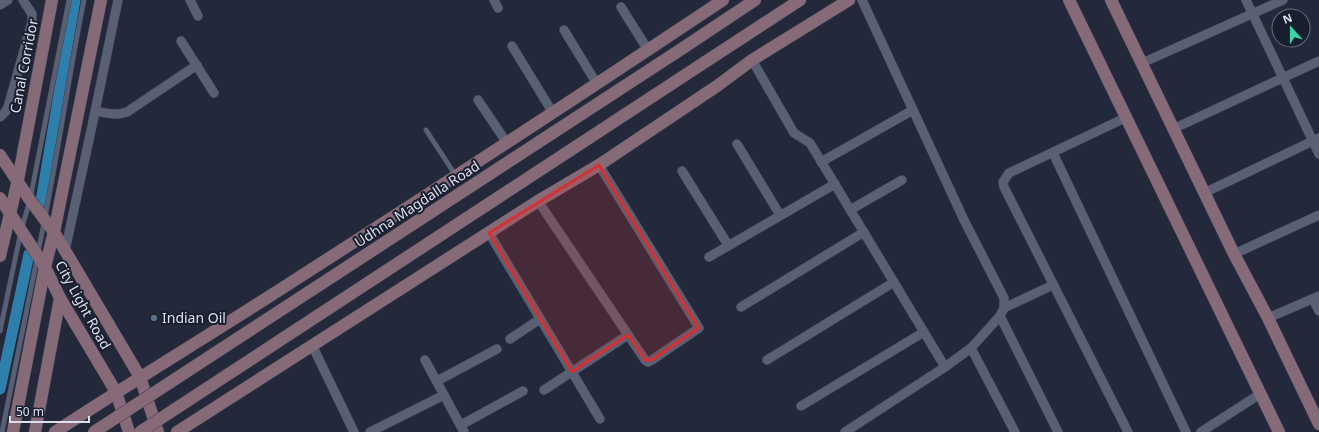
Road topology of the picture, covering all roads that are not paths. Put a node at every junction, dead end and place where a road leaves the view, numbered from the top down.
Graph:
1 (8, 0) edge
2 (23, 0) edge
3 (52, 0) edge
4 (69, 0) edge
5 (84, 0) edge
6 (101, 0) edge
7 (118, 0) edge
8 (190, 0) edge
9 (723, 0) edge
10 (755, 0) edge
11 (800, 0) edge
12 (850, 0) edge
13 (862, 0) edge
14 (1069, 0) edge
15 (1111, 0) edge
16 (1246, 0) edge
17 (1283, 0) edge
18 (0, 5) edge
19 (621, 7) dead end
20 (1253, 14) junction
21 (198, 16) dead end
22 (564, 30) dead end
23 (181, 41) dead end
24 (512, 46) dead end
25 (648, 50) junction
26 (752, 60) junction
27 (1319, 61) edge
28 (1142, 63) junction
29 (197, 66) junction
30 (1283, 78) junction
31 (597, 84) junction
32 (214, 92) dead end
33 (478, 100) dead end
34 (913, 110) junction
35 (95, 111) junction
36 (553, 113) junction
37 (1126, 117) junction
38 (0, 118) edge
39 (1173, 129) junction
40 (426, 130) dead end
41 (1316, 139) edge
42 (507, 143) junction
43 (737, 144) dead end
44 (1053, 153) junction
45 (1319, 154) edge
46 (0, 155) edge
47 (821, 162) junction
48 (599, 165) junction
49 (682, 171) dead end
50 (456, 176) junction
51 (18, 180) junction
52 (902, 180) dead end
53 (835, 184) junction
54 (1204, 193) junction
55 (0, 198) edge
56 (30, 200) junction
57 (538, 201) junction
58 (850, 210) junction
59 (10, 213) junction
60 (780, 215) junction
61 (1319, 215) edge
62 (45, 219) junction
63 (21, 231) junction
64 (54, 232) junction
65 (864, 232) junction
66 (489, 233) junction
67 (728, 245) junction
68 (65, 251) junction
69 (1234, 254) junction
70 (0, 256) edge
71 (38, 256) junction
72 (708, 257) dead end
73 (45, 267) junction
74 (894, 282) junction
75 (1053, 285) junction
76 (1316, 297) edge
77 (60, 298) junction
78 (741, 307) dead end
79 (1319, 311) edge
80 (1002, 312) junction
81 (1268, 318) junction
82 (540, 319) junction
83 (0, 332) edge
84 (924, 332) junction
85 (628, 336) junction
86 (510, 338) dead end
87 (312, 345) junction
88 (971, 348) junction
89 (497, 349) dead end
90 (425, 360) dead end
91 (767, 360) dead end
92 (945, 367) junction
93 (572, 372) junction
94 (140, 377) junction
95 (437, 382) junction
96 (544, 390) dead end
97 (523, 391) dead end
98 (116, 392) junction
99 (1260, 394) junction
100 (444, 395) junction
101 (801, 406) dead end
102 (600, 419) dead end
103 (1319, 424) edge
104 (462, 429) edge
105 (2, 432) edge
106 (14, 432) edge
107 (35, 432) edge
108 (55, 432) edge
109 (94, 432) edge
110 (129, 432) edge
111 (140, 432) edge
112 (158, 432) edge
113 (177, 432) edge
114 (354, 432) edge
115 (370, 432) edge
116 (845, 432) edge
117 (1016, 432) edge
118 (1058, 432) edge
119 (1128, 432) edge
120 (1186, 432) edge
121 (1201, 432) edge
122 (1279, 432) edge

1 - 18 street
2 - 38 street
3 - 51 street, Canal Corridor
4 - 56 lane
5 - 62 lane
6 - 64 street
7 - 35 street
8 - 21 street
9 - 25 street
10 - 109 street, Udhna Magdalla Road, bridge
11 - 111 street, bridge
12 - 26 street
13 - 34 street
14 - 37 street
15 - 28 street
16 - 20 street
17 - 20 street
19 - 25 street
20 - 28 street
20 - 30 street
22 - 31 street
23 - 29 street
24 - 36 street
25 - 31 street
26 - 47 street
26 - 48 street
27 - 30 street
28 - 39 street
29 - 32 street
29 - 35 street
30 - 39 street
30 - 41 street
31 - 36 street
33 - 42 street
34 - 47 street
34 - 80 street
35 - 68 street
36 - 42 street
37 - 44 street
37 - 99 street
39 - 54 street
40 - 50 lane
41 - 45 street
41 - 54 street
42 - 50 street
43 - 60 street
44 - 75 street
44 - 120 street
46 - 51 street
47 - 53 street
48 - 57 street
48 - 85 street
49 - 67 street
50 - 94 street
51 - 56 street
51 - 59 street, Canal Corridor
52 - 58 street
53 - 58 street
53 - 60 street
54 - 69 street
55 - 59 street, City Light Road
56 - 62 street
56 - 63 lane
57 - 66 street
57 - 85 street
58 - 65 street
59 - 63 street, City Light Road
59 - 70 street, Canal Corridor
60 - 67 street
61 - 69 street
62 - 64 street
62 - 71 lane
63 - 71 street, City Light Road
63 - 83 lane
64 - 68 street
64 - 73 street
65 - 74 street
65 - 78 street
66 - 82 street
66 - 87 street
67 - 72 street
68 - 94 street
69 - 81 street
71 - 73 street, City Light Road
71 - 105 lane
73 - 77 street, City Light Road
73 - 106 street
74 - 84 street
74 - 91 street
75 - 80 street
75 - 119 street
76 - 79 street
76 - 81 street
77 - 98 street, City Light Road
77 - 107 street
80 - 88 street
80 - 118 street
81 - 103 street
82 - 86 street
82 - 93 street
84 - 92 street
84 - 101 street
85 - 93 street
87 - 113 street
87 - 114 street
88 - 92 street
88 - 117 street
89 - 95 street
90 - 95 street
92 - 116 street
93 - 96 street
93 - 102 street
94 - 98 street
94 - 112 street
95 - 100 street
97 - 104 street
98 - 108 street
98 - 110 street, City Light Road
99 - 121 street
99 - 122 street
100 - 104 street
100 - 115 street

